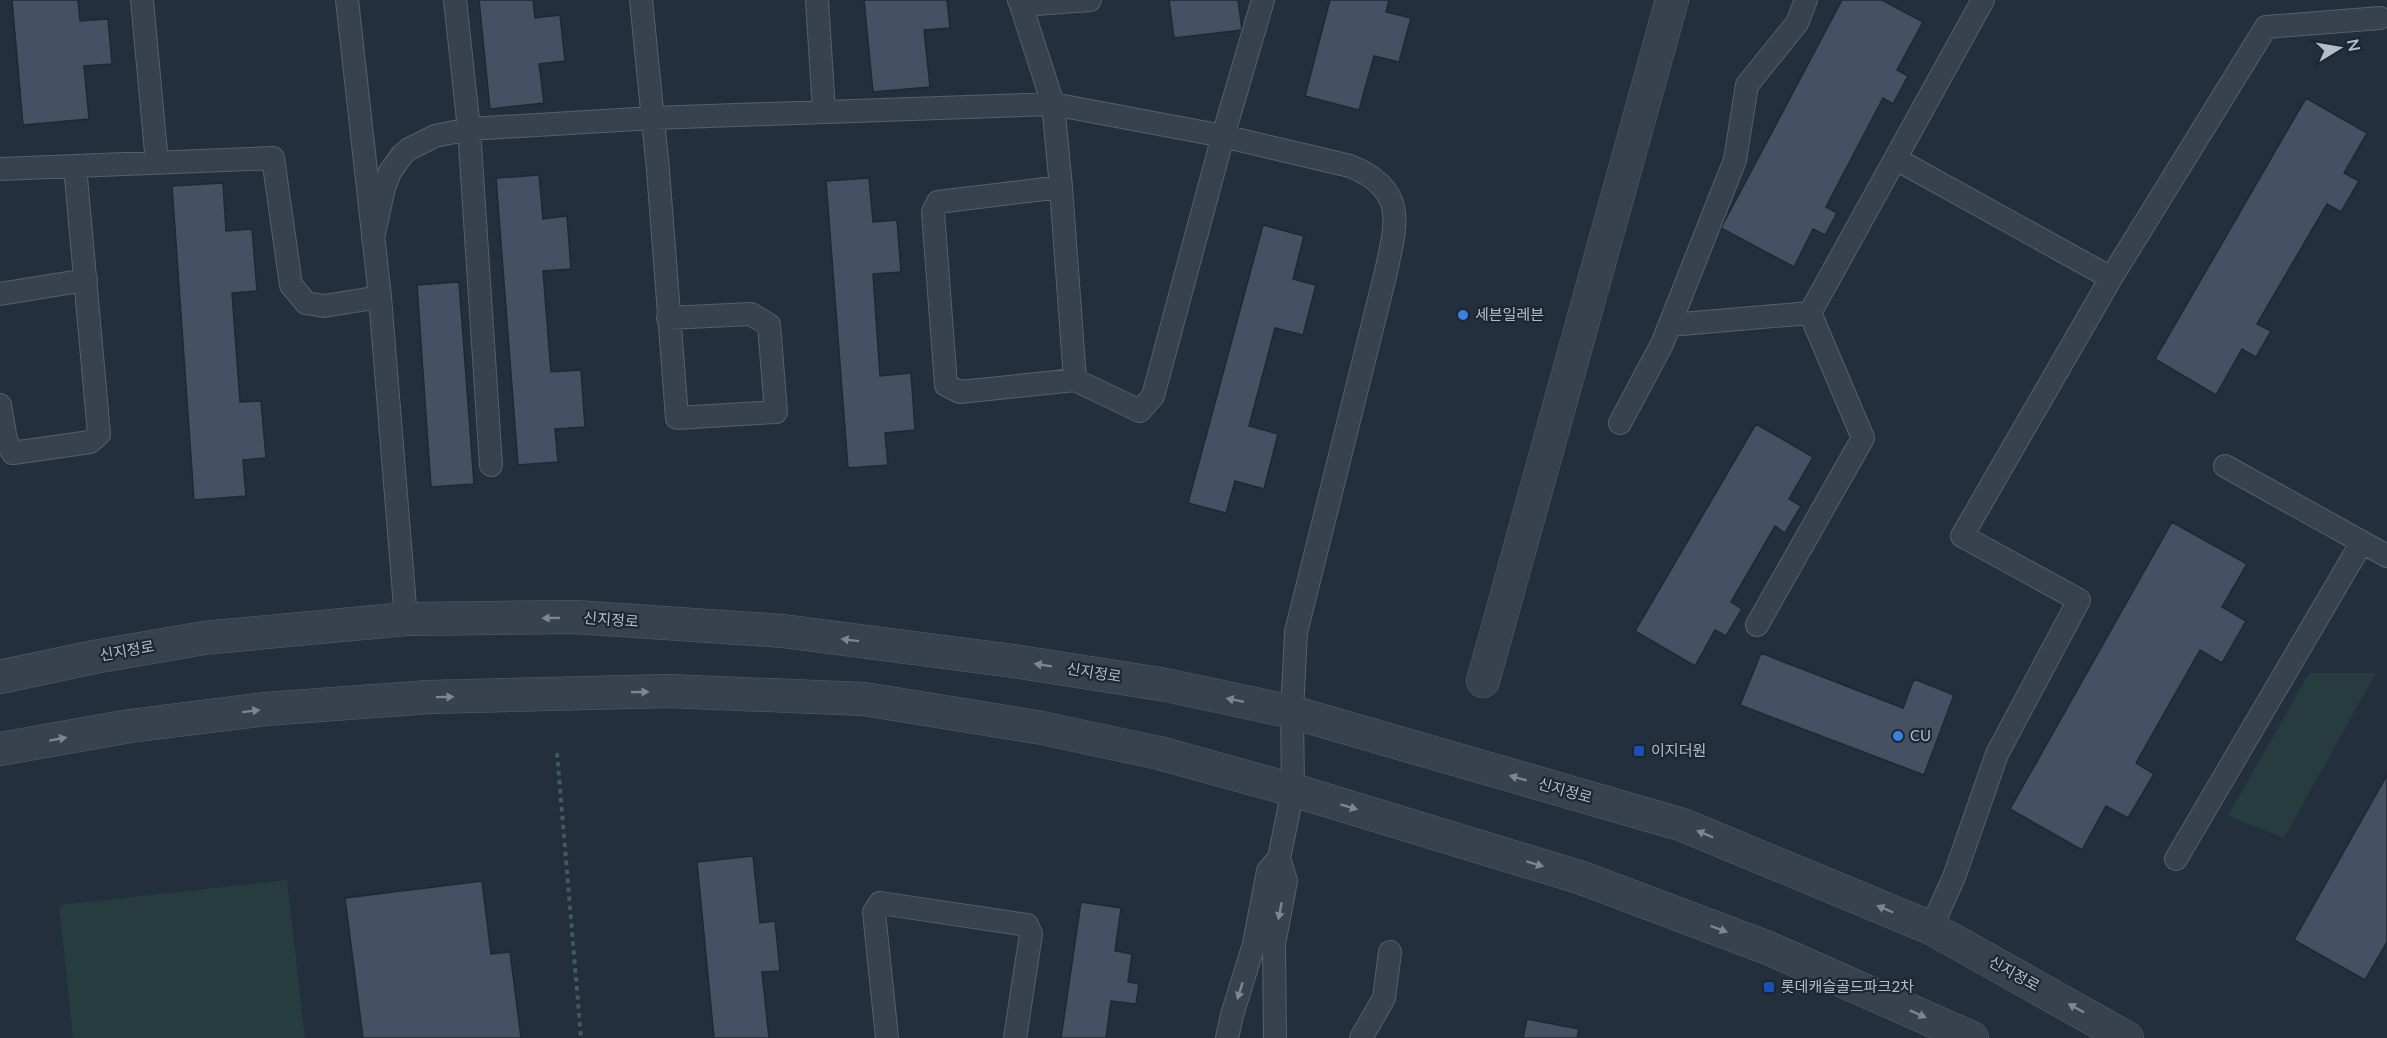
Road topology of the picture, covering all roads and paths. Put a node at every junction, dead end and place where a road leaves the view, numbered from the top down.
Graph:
1 (142, 0) edge
2 (347, 0) edge
3 (455, 0) edge
4 (641, 0) edge
5 (818, 0) edge
6 (1090, 0) edge
7 (1263, 0) edge
8 (1672, 0) edge
9 (1806, 0) edge
10 (1983, 0) edge
11 (1020, 3) edge
12 (2385, 16) edge
13 (1053, 104) junction
14 (824, 111) junction
15 (653, 118) junction
16 (469, 129) junction
17 (1223, 136) junction
18 (1896, 159) junction
19 (157, 163) junction
20 (75, 166) junction
21 (0, 169) edge
22 (1061, 187) junction
23 (373, 238) junction
24 (2111, 278) junction
25 (86, 280) junction
26 (0, 294) edge
27 (380, 297) junction
28 (1810, 314) junction
29 (668, 318) junction
30 (1670, 325) junction
31 (1075, 380) junction
32 (0, 405) edge
33 (1620, 423) dead end
34 (491, 465) dead end
35 (2225, 466) dead end
36 (2362, 542) junction
37 (2387, 556) edge
38 (406, 619) junction
39 (1756, 625) dead end
40 (0, 678) edge
41 (1483, 681) dead end
42 (1292, 712) junction
43 (0, 749) edge
44 (557, 753) dead end
45 (1293, 790) junction
46 (1279, 858) junction
47 (2176, 859) dead end
48 (1931, 928) junction
49 (1390, 952) dead end
50 (581, 1038) edge
51 (887, 1038) edge
52 (1014, 1038) edge
53 (1227, 1038) edge
54 (1275, 1038) edge
55 (1360, 1038) edge
56 (1972, 1038) edge
57 (2127, 1038) edge

1 - 19 lane
2 - 23 lane
3 - 16 lane
4 - 15 lane
5 - 14 lane
6 - 11 lane
7 - 17 lane
8 - 41 street
9 - 30 lane
10 - 18 lane
11 - 13 lane
12 - 24 lane
13 - 14 lane
13 - 17 lane
13 - 22 lane
14 - 15 lane
15 - 16 lane
15 - 29 lane
16 - 23 lane
16 - 34 lane
17 - 31 lane
17 - 42 lane
18 - 24 lane
18 - 28 lane
19 - 20 lane
19 - 27 lane
20 - 21 lane
20 - 25 lane
22 - 31 lane
22 - 31 lane
23 - 27 lane
24 - 48 lane
25 - 26 lane
25 - 32 lane
27 - 38 lane
28 - 30 lane
28 - 39 lane
29 - 29 lane
30 - 33 lane
35 - 36 lane
36 - 37 lane
36 - 47 lane
38 - 40 street, 신지정로
42 -> 38 street, 신지정로
42 - 45 lane
48 -> 42 street, 신지정로
43 -> 45 street
44 - 50 path
45 - 46 lane
45 -> 56 street
46 -> 53 lane
46 -> 54 lane
57 -> 48 street, 신지정로
49 - 55 lane
51 - 52 lane

